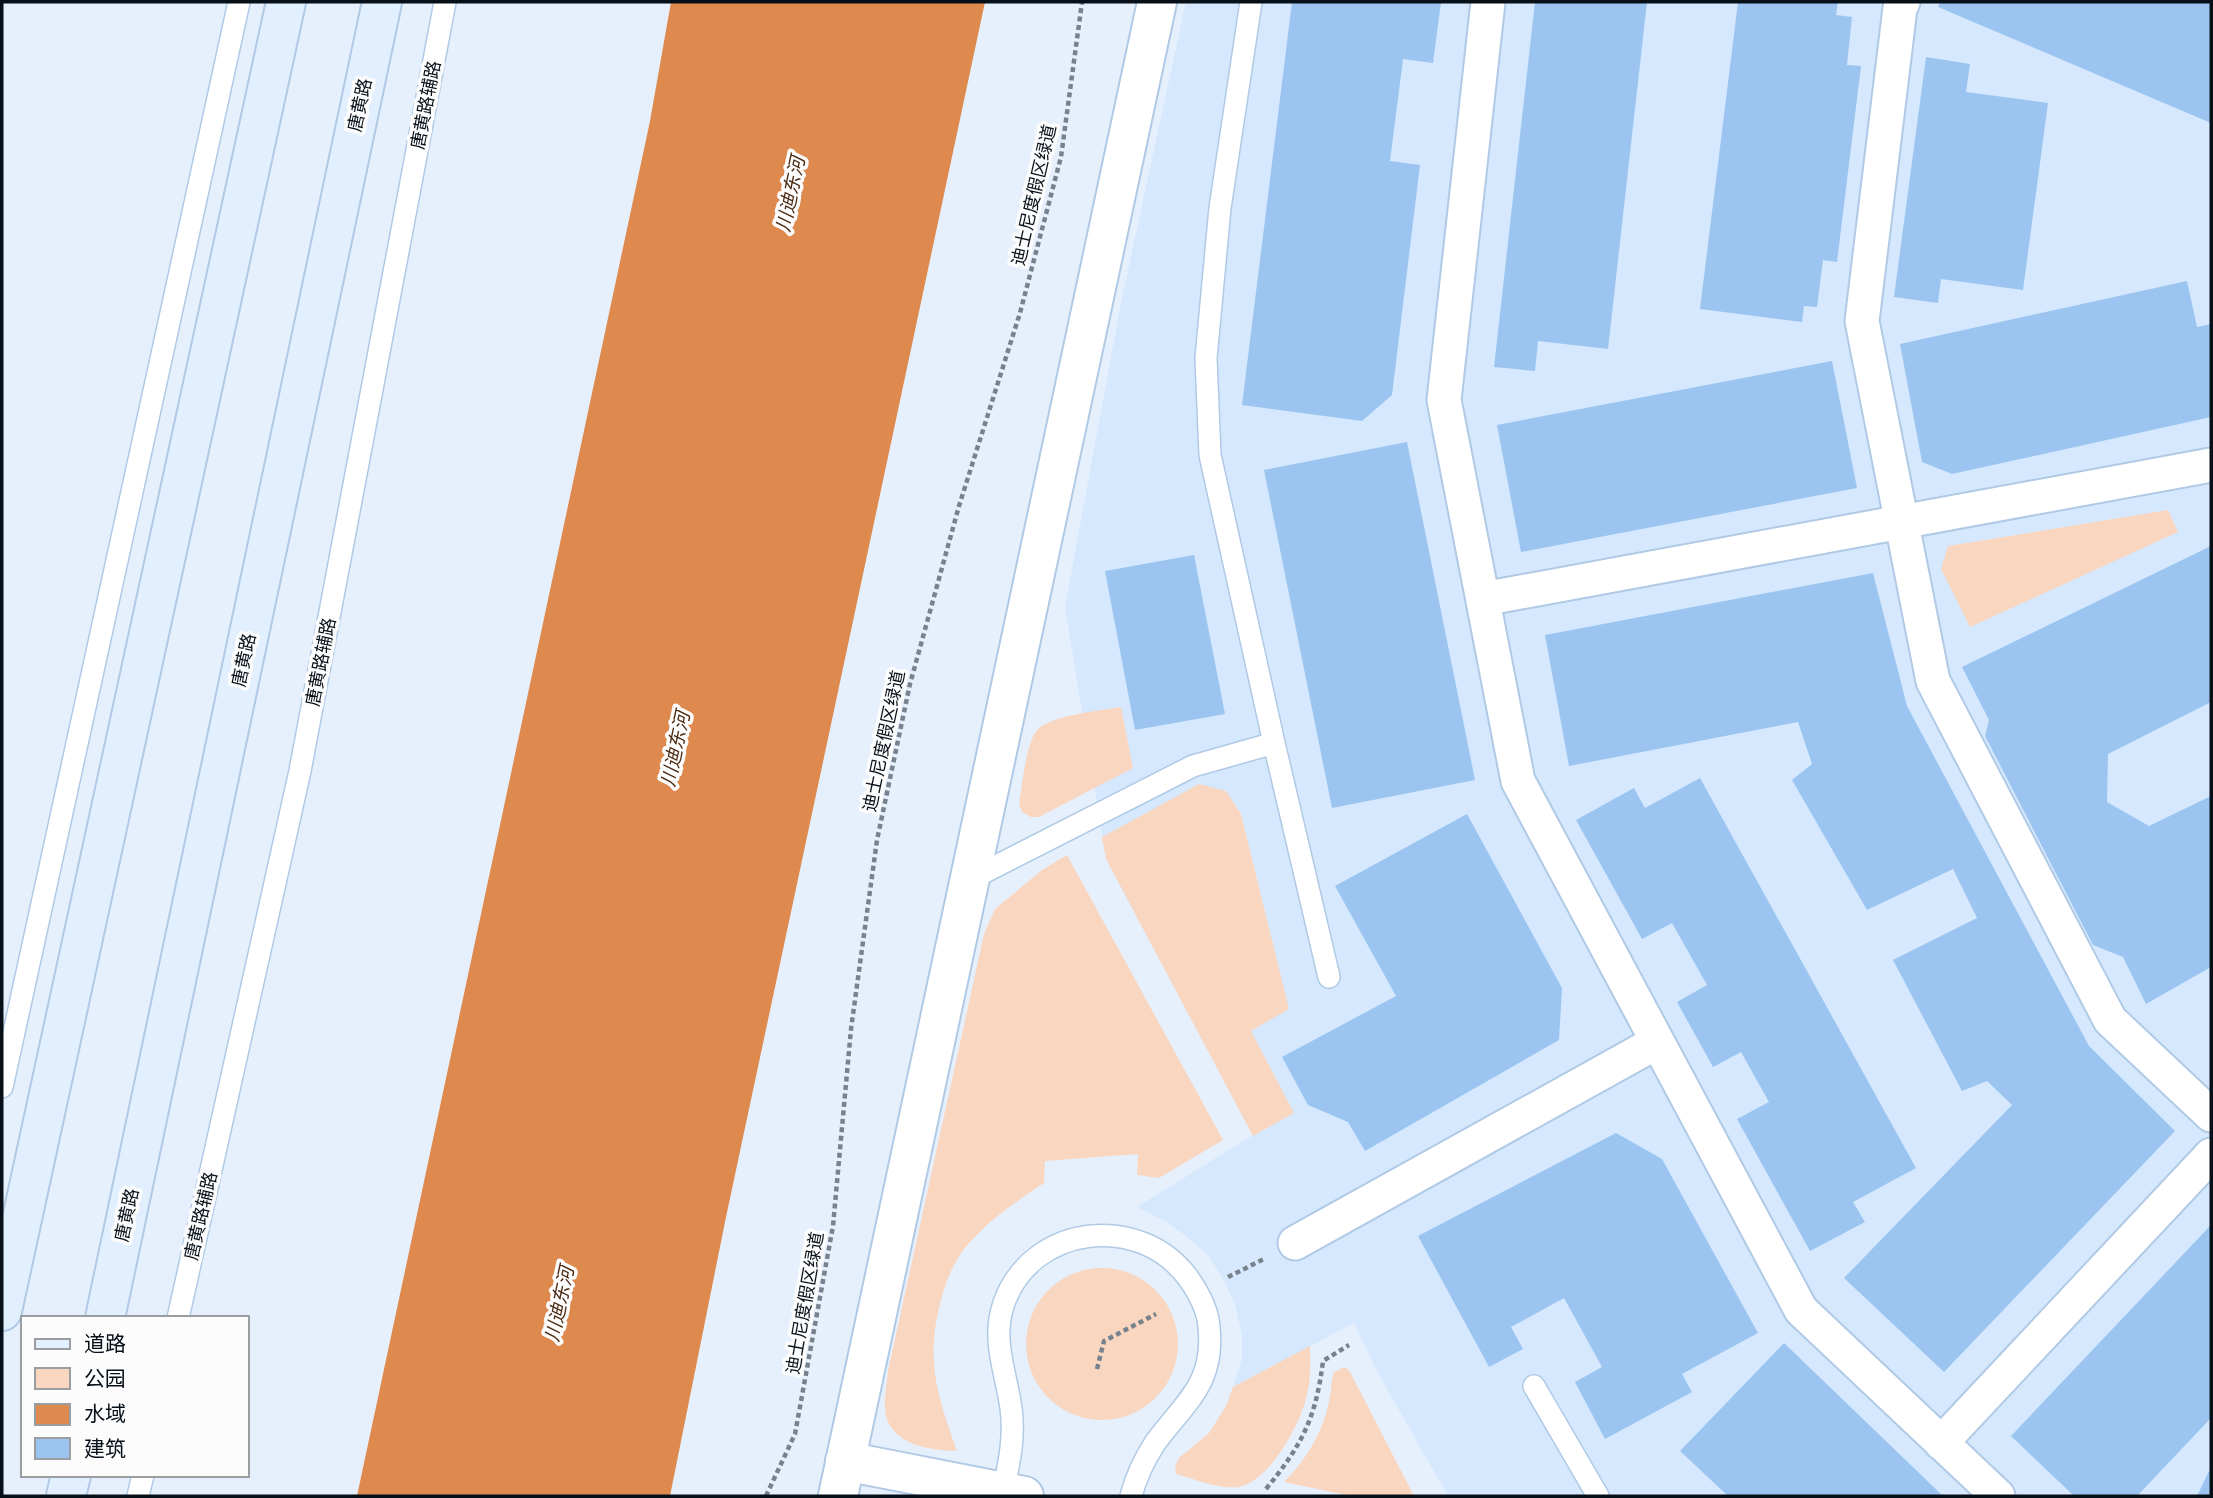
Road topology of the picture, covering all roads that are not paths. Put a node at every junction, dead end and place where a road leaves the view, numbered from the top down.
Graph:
1 (239, 2) edge
2 (445, 2) edge
3 (1157, 2) edge
4 (1251, 2) edge
5 (1489, 2) edge
6 (1903, 2) edge
7 (285, 5) edge
8 (380, 11) edge
9 (2211, 465) edge
10 (1902, 523) junction
11 (1483, 599) junction
12 (1274, 743) junction
13 (969, 880) junction
14 (1329, 977) dead end
15 (1657, 1042) junction
16 (2, 1087) edge
17 (2211, 1115) edge
18 (2211, 1155) edge
19 (1295, 1243) dead end
20 (2, 1311) edge
21 (105, 1316) edge
22 (178, 1316) edge
23 (1534, 1386) dead end
24 (1941, 1443) junction
25 (71, 1477) edge
26 (143, 1477) edge
27 (841, 1479) edge
28 (1001, 1494) edge
29 (66, 1496) edge
30 (138, 1496) edge
31 (1131, 1496) edge
32 (1598, 1496) edge
33 (1998, 1496) edge

1 - 16 lane
2 - 22 lane, 唐黄路辅路
3 - 13 street
4 - 12 lane
5 - 11 street
6 - 10 street
7 - 20 main road
8 - 21 main road, 唐黄路
9 - 10 street
10 - 11 street
10 - 17 street
11 - 15 street
12 - 13 lane
12 - 14 lane
13 - 27 street
15 - 19 street
15 - 24 street
18 - 24 street
23 - 32 lane
24 - 33 street
25 - 29 main road
26 - 30 lane
27 - 28 street
28 - 31 lane

